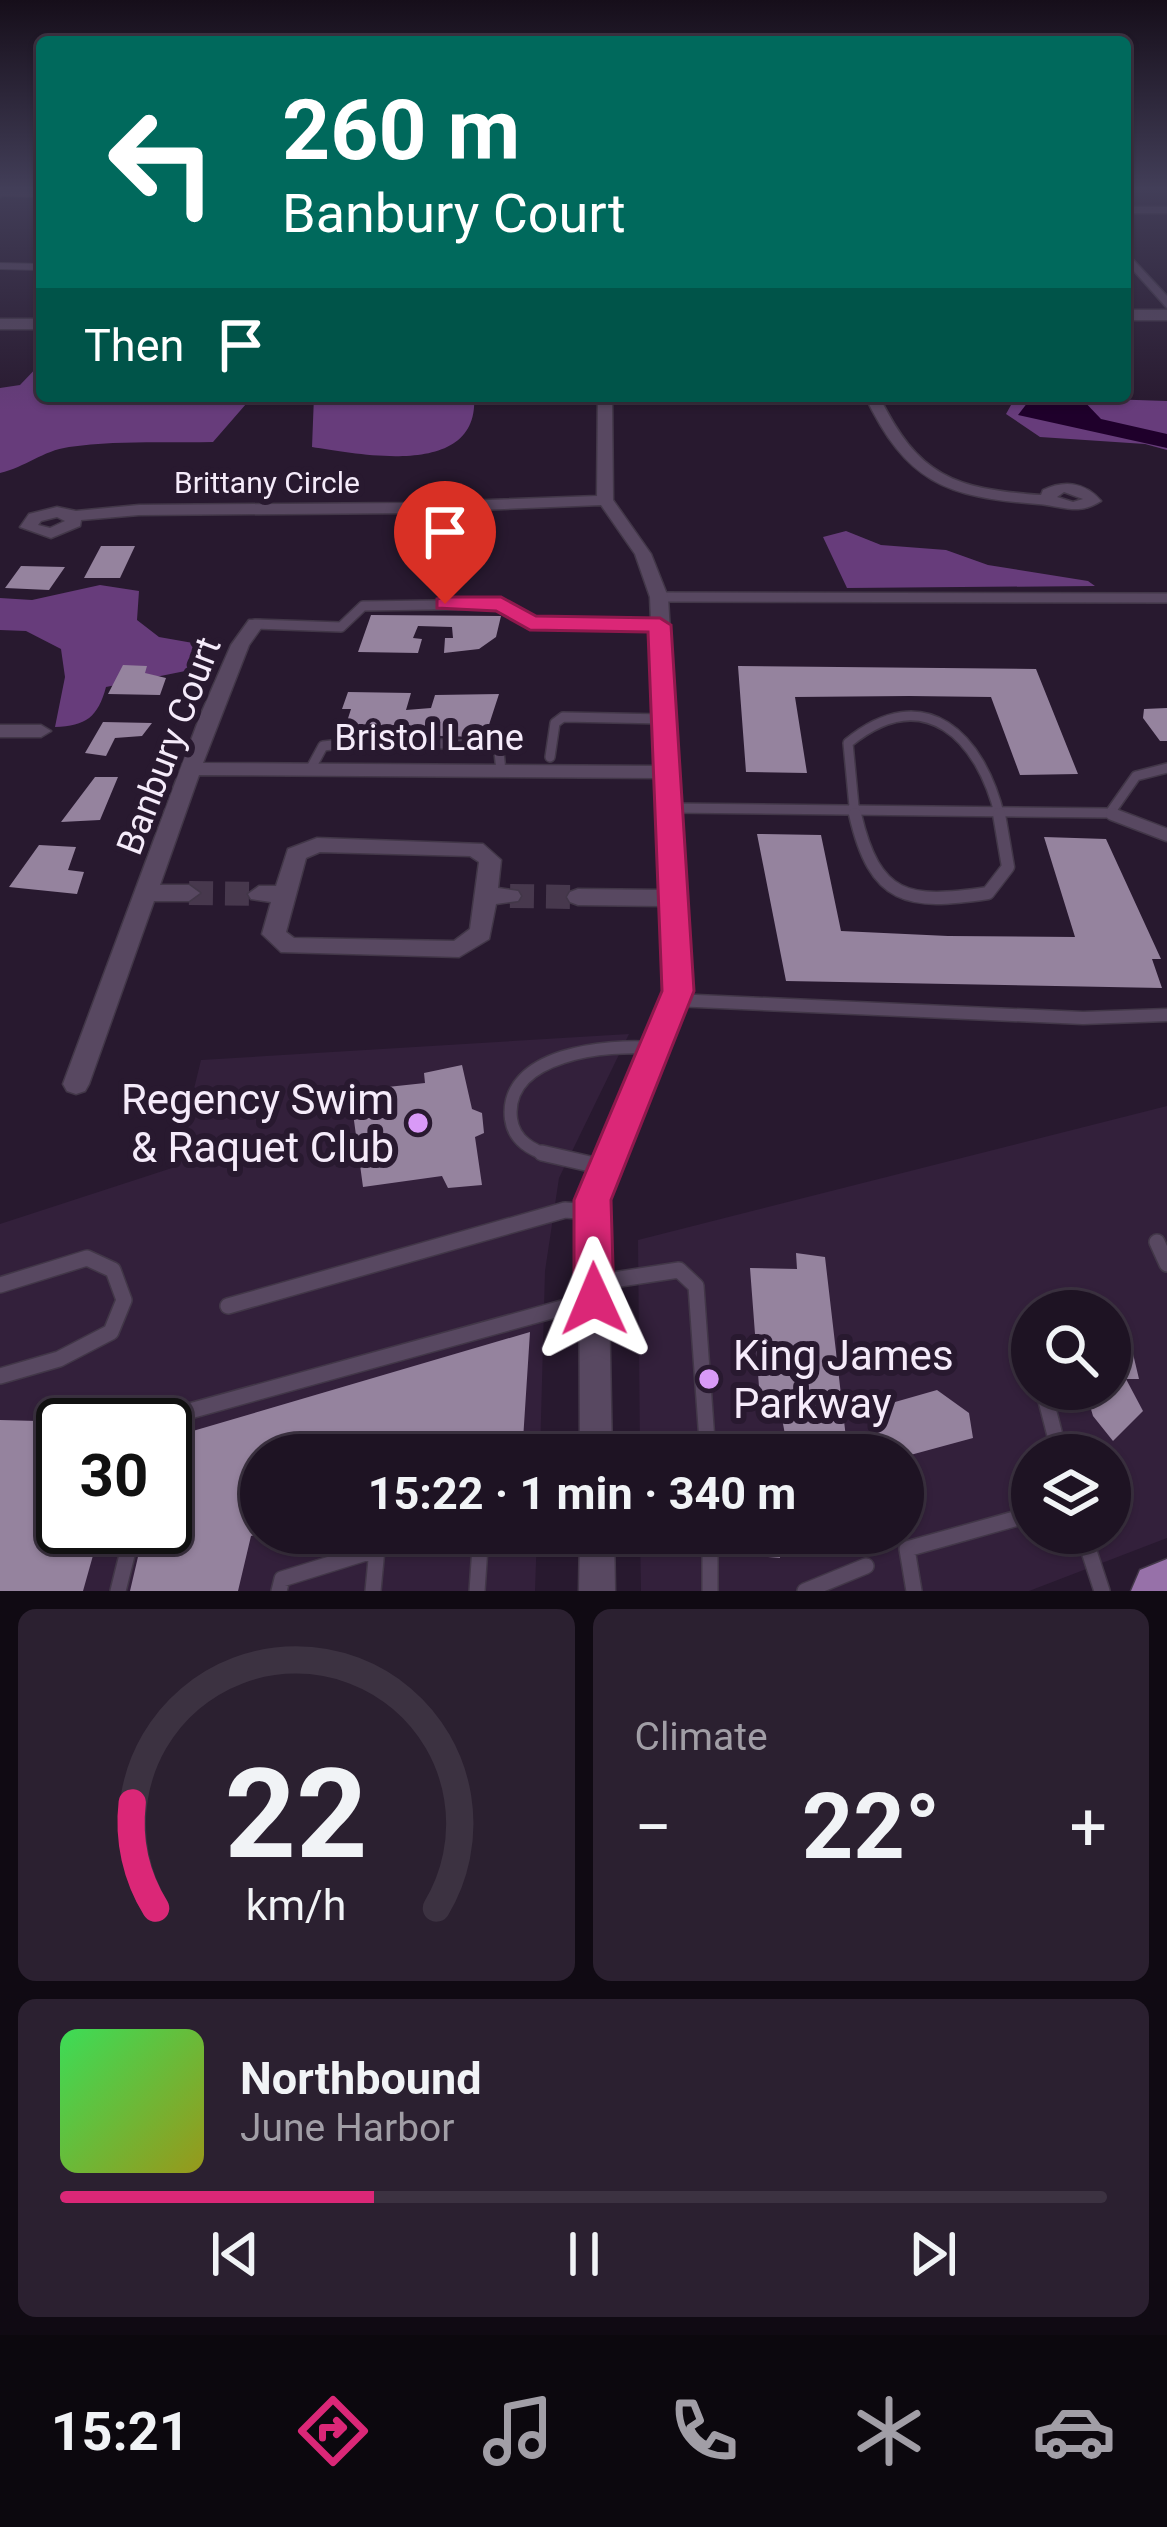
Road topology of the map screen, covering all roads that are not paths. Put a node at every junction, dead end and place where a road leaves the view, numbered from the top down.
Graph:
1 (1132, 262) edge
2 (0, 266) edge
3 (36, 267) edge
4 (1167, 304) edge
5 (1131, 319) edge
6 (1167, 319) edge
7 (0, 320) edge
8 (36, 320) edge
9 (605, 402) edge
10 (875, 402) edge
11 (604, 500) junction
12 (1050, 500) dead end
13 (74, 516) dead end
14 (659, 597) junction
15 (1167, 598) edge
16 (255, 624) joint
17 (660, 625) junction
18 (664, 719) junction
19 (0, 731) edge
20 (40, 731) dead end
21 (550, 757) dead end
22 (1167, 768) edge
23 (192, 769) junction
24 (667, 772) junction
25 (667, 808) junction
26 (852, 811) junction
27 (1002, 812) junction
28 (1111, 813) junction
29 (1167, 835) edge
30 (146, 893) junction
31 (189, 893) tunnel mouth
32 (259, 894) tunnel mouth
33 (285, 894) junction
34 (578, 897) tunnel mouth
35 (672, 898) junction
36 (674, 1000) junction
37 (1167, 1016) edge
38 (655, 1048) junction
39 (76, 1084) dead end
40 (606, 1168) junction
41 (593, 1212) junction
42 (1157, 1242) dead end
43 (1167, 1264) edge
44 (0, 1285) edge
45 (594, 1291) junction
46 (228, 1306) dead end
47 (0, 1376) edge
48 (192, 1410) edge
49 (596, 1434) edge
50 (707, 1434) edge
51 (1011, 1520) edge
52 (127, 1554) edge
53 (361, 1554) edge
54 (377, 1554) edge
55 (480, 1554) edge
56 (596, 1554) edge
57 (710, 1554) edge
58 (1090, 1554) edge
59 (866, 1566) dead end
60 (118, 1591) edge
61 (279, 1591) edge
62 (373, 1591) edge
63 (477, 1591) edge
64 (597, 1591) edge
65 (710, 1591) edge
66 (805, 1591) edge
67 (914, 1591) edge
68 (1102, 1591) edge

1 - 4 street
2 - 3 lane
5 - 6 main road
7 - 8 main road
9 - 11 street
10 - 12 street
11 - 13 street, Brittany Circle
11 - 14 street
14 - 15 lane
14 - 17 street
16 - 17 lane, Banbury Court
16 - 23 street, Banbury Court
17 - 18 street
18 - 21 lane
18 - 24 street
19 - 20 street
22 - 28 lane
23 - 24 street, Bristol Lane
23 - 30 street, Banbury Court
24 - 25 street
25 - 26 lane
25 - 35 street
26 - 27 lane
26 - 27 lane
26 - 27 lane
27 - 28 lane
28 - 29 lane
30 - 31 street
30 - 39 street, Banbury Court
32 - 33 street
33 - 33 street
34 - 35 street
35 - 36 street
36 - 37 lane
36 - 38 street
38 - 40 street
38 - 40 lane
40 - 41 street
41 - 45 street
41 - 46 lane
42 - 43 lane
44 - 47 lane
45 - 48 lane
45 - 49 street
45 - 50 lane
51 - 67 lane
52 - 60 lane
53 - 61 lane
54 - 62 lane
55 - 63 lane
56 - 64 street
57 - 65 lane
58 - 68 lane
59 - 66 lane

